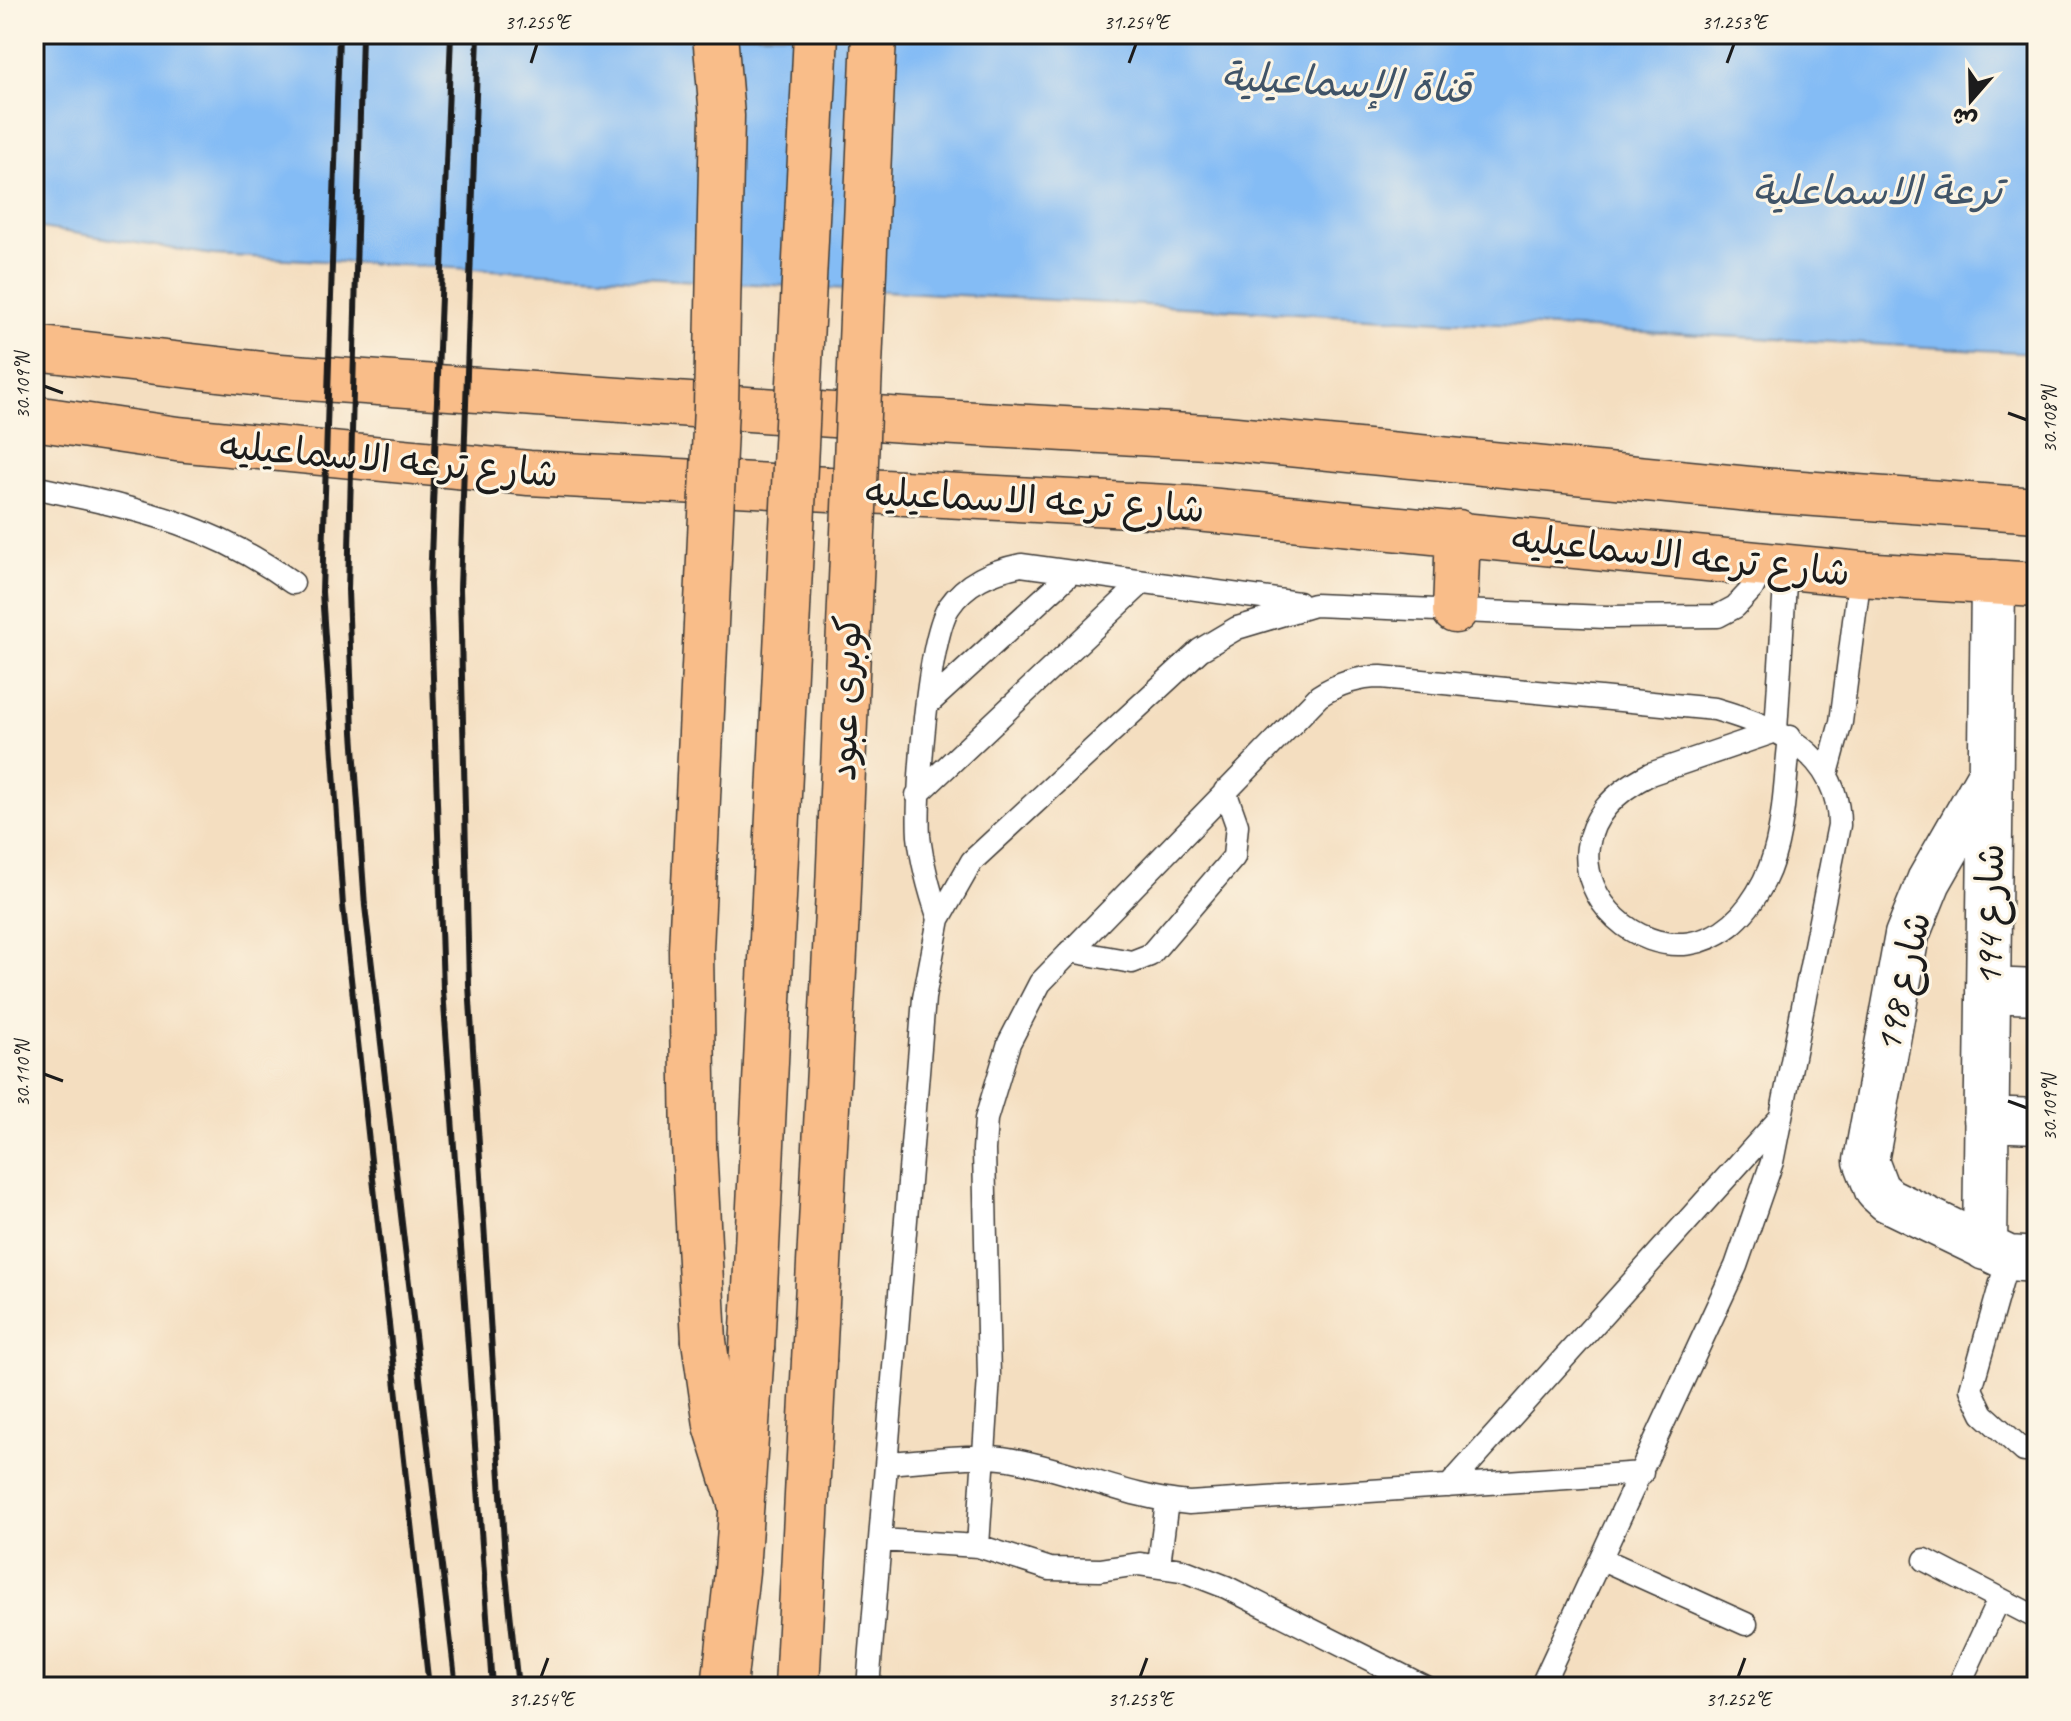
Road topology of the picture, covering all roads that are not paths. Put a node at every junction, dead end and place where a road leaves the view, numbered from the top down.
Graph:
1 (715, 34) edge
2 (816, 34) edge
3 (874, 34) edge
4 (34, 348) edge
5 (34, 418) edge
6 (34, 487) edge
7 (2037, 510) edge
8 (1458, 532) junction
9 (1776, 565) junction
10 (1071, 573) junction
11 (1860, 574) junction
12 (1143, 582) junction
13 (1993, 582) junction
14 (293, 583) dead end
15 (2037, 585) edge
16 (1314, 605) junction
17 (1455, 611) junction
18 (928, 704) junction
19 (1783, 734) junction
20 (1827, 774) junction
21 (1990, 774) junction
22 (1225, 791) junction
23 (917, 795) junction
24 (939, 919) junction
25 (1070, 951) junction
26 (1988, 990) junction
27 (2037, 992) edge
28 (1780, 1117) junction
29 (1986, 1119) junction
30 (2037, 1121) edge
31 (2010, 1255) edge
32 (2024, 1451) dead end
33 (984, 1456) junction
34 (887, 1463) junction
35 (1642, 1473) junction
36 (1449, 1486) junction
37 (1167, 1501) junction
38 (741, 1506) junction
39 (880, 1540) junction
40 (978, 1546) junction
41 (1602, 1559) junction
42 (1925, 1560) dead end
43 (1159, 1565) junction
44 (1999, 1599) junction
45 (2037, 1618) edge
46 (1746, 1624) dead end
47 (724, 1687) edge
48 (797, 1687) edge
49 (868, 1687) edge
50 (1425, 1687) edge
51 (1541, 1687) edge
52 (1958, 1687) edge

1 - 38 main road, bridge
2 - 38 main road, كوبرى عبود, bridge
3 - 48 main road, كوبرى عبود, bridge
4 - 7 main road, شارع ترعه الاسماعيليه
5 - 8 main road, شارع ترعه الاسماعيليه
6 - 14 lane
8 - 9 main road, شارع ترعه الاسماعيليه
8 - 17 main road
9 - 11 main road, شارع ترعه الاسماعيليه
9 - 17 lane
9 - 19 lane
10 - 12 lane
10 - 18 lane
10 - 18 lane
11 - 13 main road, شارع ترعه الاسماعيليه
11 - 20 lane
12 - 16 lane
12 - 23 lane
13 - 15 main road, شارع ترعه الاسماعيليه
13 - 21 street, شارع 194
16 - 17 lane
16 - 24 lane
18 - 23 lane
19 - 19 lane
19 - 20 lane
19 - 22 lane
20 - 28 lane
21 - 26 street, شارع 194
21 - 31 street, شارع 198
22 - 25 lane
22 - 25 lane
23 - 24 lane
24 - 34 lane
25 - 33 lane
26 - 27 street
26 - 29 street, شارع 194
28 - 35 lane
28 - 36 lane
29 - 30 street
29 - 31 street, شارع 194
31 - 32 lane
33 - 34 lane
33 - 37 lane
33 - 40 lane
34 - 39 lane
35 - 36 lane
35 - 41 lane
36 - 37 lane
37 - 43 lane
38 - 47 main road, كوبرى عبود
39 - 40 lane
39 - 49 lane
40 - 43 lane
41 - 46 lane
41 - 51 lane
42 - 44 lane
43 - 50 lane
44 - 45 lane
44 - 52 lane

